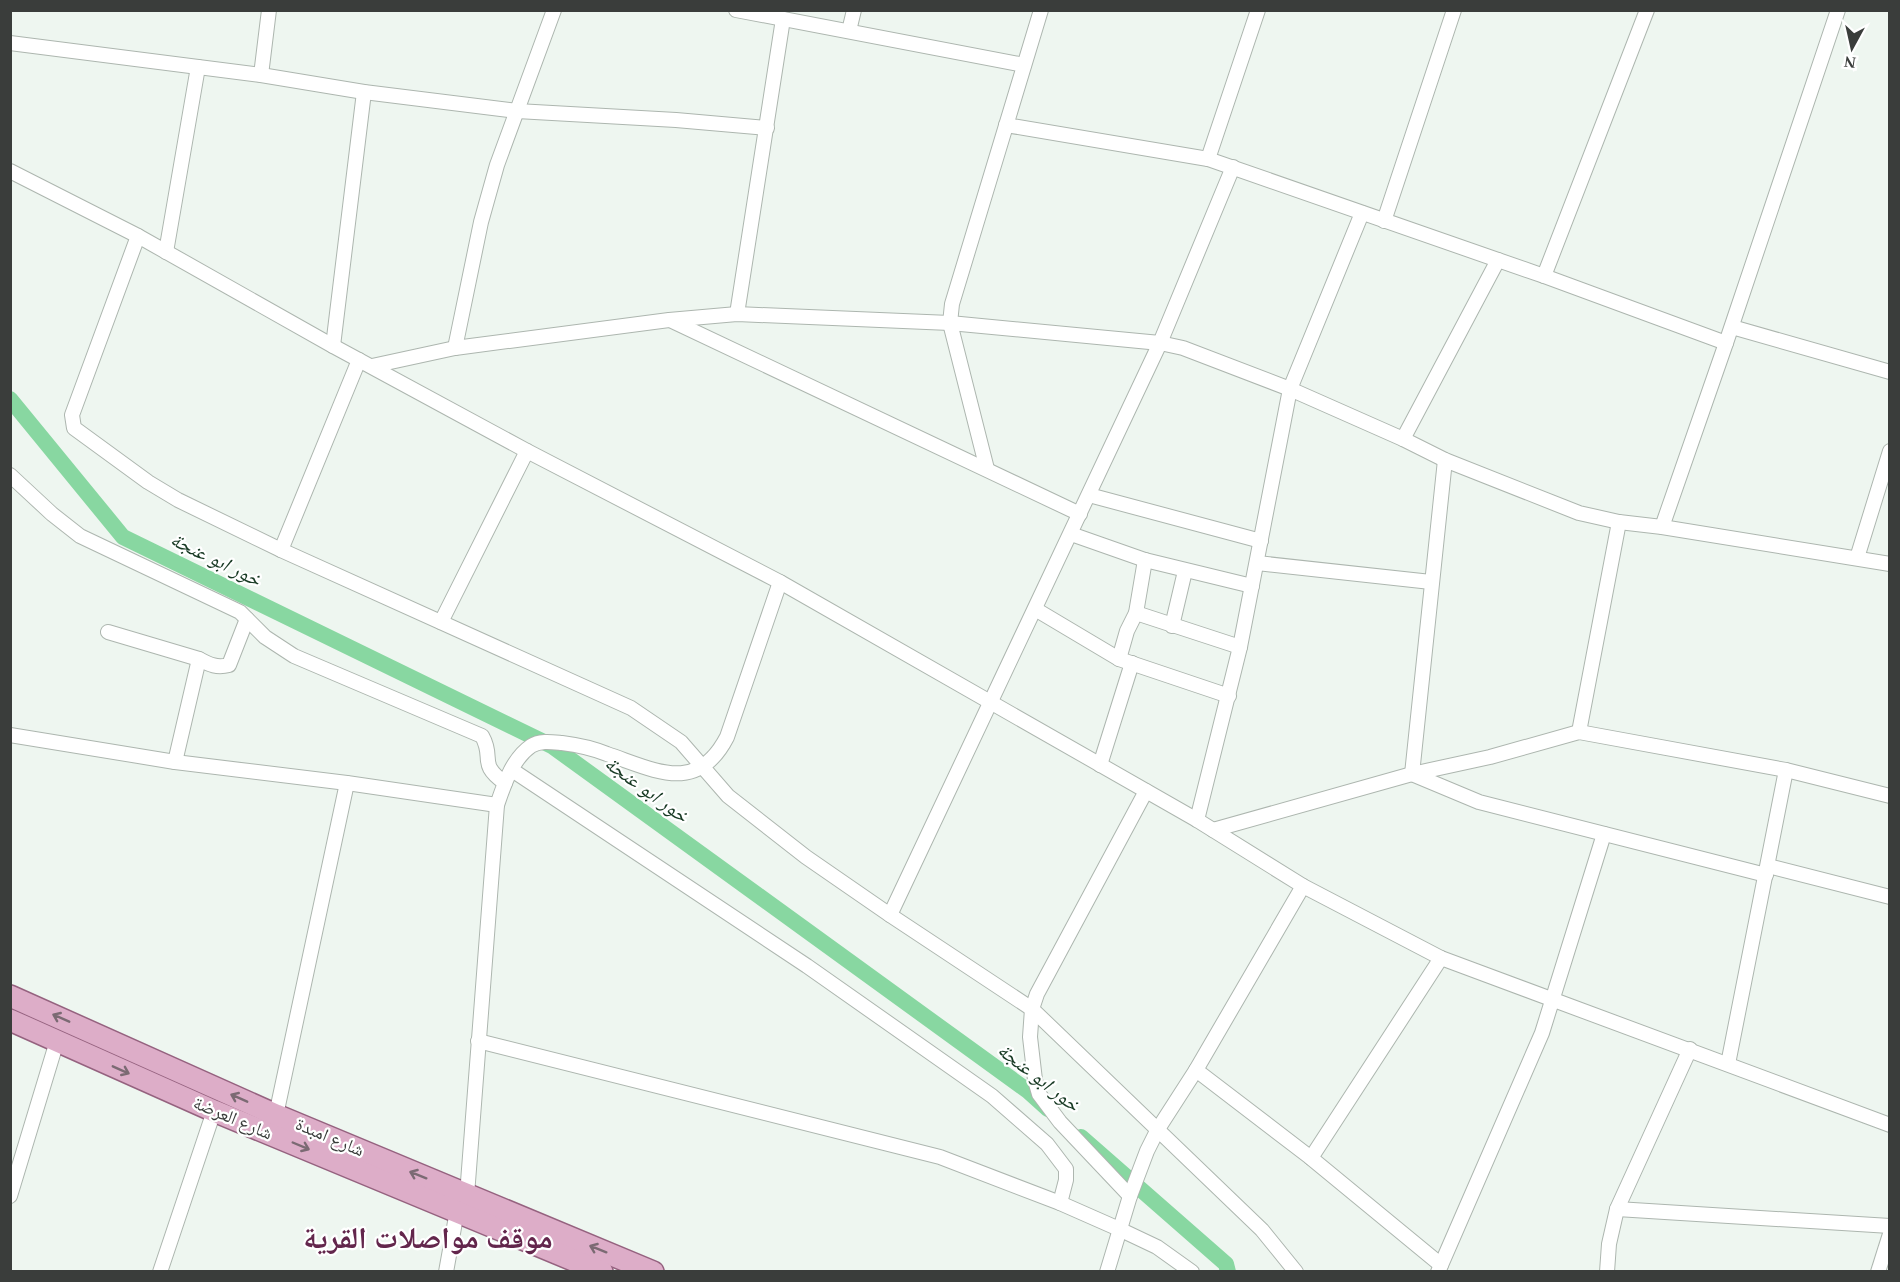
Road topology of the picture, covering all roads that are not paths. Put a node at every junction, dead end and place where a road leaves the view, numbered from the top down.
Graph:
1 (269, 10) edge
2 (554, 10) edge
3 (736, 10) edge
4 (854, 10) edge
5 (1041, 10) edge
6 (1258, 10) edge
7 (1454, 10) edge
8 (1647, 10) edge
9 (1838, 10) edge
10 (783, 19) junction
11 (849, 31) junction
12 (10, 43) edge
13 (1024, 64) junction
14 (198, 67) junction
15 (261, 75) junction
16 (364, 92) junction
17 (517, 111) junction
18 (1006, 125) junction
19 (767, 128) junction
20 (1208, 159) junction
21 (1233, 167) junction
22 (10, 171) edge
23 (1362, 213) junction
24 (1384, 221) junction
25 (138, 236) junction
26 (166, 252) junction
27 (1498, 260) junction
28 (1544, 276) junction
29 (737, 314) junction
30 (669, 320) junction
31 (951, 323) junction
32 (1732, 327) junction
33 (1160, 343) junction
34 (1726, 343) junction
35 (333, 346) junction
36 (455, 348) junction
37 (359, 360) junction
38 (372, 366) junction
39 (1890, 372) edge
40 (1290, 389) junction
41 (1403, 439) junction
42 (526, 451) junction
43 (1890, 451) edge
44 (1445, 460) junction
45 (987, 469) junction
46 (10, 475) edge
47 (1089, 495) junction
48 (1080, 514) junction
49 (1619, 522) junction
50 (1662, 526) junction
51 (1071, 534) junction
52 (1261, 541) junction
53 (281, 550) junction
54 (1857, 558) junction
55 (1145, 560) junction
56 (1257, 563) junction
57 (1890, 564) edge
58 (1185, 571) junction
59 (780, 582) junction
60 (1431, 582) junction
61 (1252, 586) junction
62 (1035, 609) junction
63 (1136, 613) junction
64 (247, 620) junction
65 (441, 622) junction
66 (1172, 626) junction
67 (108, 632) dead end
68 (1240, 647) junction
69 (199, 659) junction
70 (1126, 661) junction
71 (1228, 696) junction
72 (992, 702) junction
73 (1579, 732) junction
74 (10, 735) edge
75 (175, 762) junction
76 (1100, 765) junction
77 (703, 766) junction
78 (512, 770) junction
79 (1786, 770) junction
80 (1412, 774) junction
81 (347, 783) junction
82 (505, 783) junction
83 (1146, 791) junction
84 (1890, 796) edge
85 (497, 805) junction
86 (1197, 820) junction
87 (1213, 830) junction
88 (1604, 834) junction
89 (1767, 871) junction
90 (1303, 885) junction
91 (1890, 897) edge
92 (890, 915) junction
93 (1442, 958) junction
94 (10, 996) edge
95 (1554, 1001) junction
96 (1032, 1009) junction
97 (10, 1020) edge
98 (57, 1041) junction
99 (478, 1041) junction
100 (1689, 1049) junction
101 (1728, 1064) junction
102 (1196, 1070) junction
103 (214, 1111) junction
104 (276, 1115) junction
105 (1890, 1125) edge
106 (1158, 1129) junction
107 (1311, 1158) junction
108 (385, 1171) junction
109 (10, 1196) edge
110 (1130, 1196) junction
111 (462, 1203) junction
112 (1060, 1203) junction
113 (1617, 1209) junction
114 (1890, 1226) edge
115 (1119, 1229) junction
116 (1890, 1234) edge
117 (1439, 1268) edge
118 (160, 1272) edge
119 (446, 1272) edge
120 (602, 1272) edge
121 (652, 1272) edge
122 (1107, 1272) edge
123 (1192, 1272) edge
124 (1296, 1272) edge
125 (1607, 1272) edge
126 (1878, 1272) edge

1 - 15 street
2 - 17 street
3 - 10 street
4 - 11 street
5 - 13 street
6 - 20 street
7 - 24 street
8 - 28 street
9 - 32 street
10 - 11 street
10 - 19 street
11 - 13 street
12 - 14 street
13 - 18 street
14 - 15 street
14 - 26 street
15 - 16 street
16 - 17 street
16 - 35 street
17 - 19 street
17 - 36 street
18 - 20 street
18 - 31 street
19 - 29 street
20 - 21 street
21 - 23 street
21 - 33 street
22 - 25 street
23 - 24 street
23 - 40 street
24 - 27 street
25 - 26 street
25 - 53 street
26 - 35 street
27 - 28 street
27 - 41 street
28 - 34 street
29 - 30 street
29 - 31 street
30 - 36 street
30 - 45 street
31 - 33 street
31 - 45 street
32 - 34 street
32 - 39 street
33 - 40 street
33 - 47 street
34 - 50 street
35 - 37 street
36 - 38 street
37 - 38 street
37 - 53 street
38 - 42 street
40 - 41 street
40 - 52 street
41 - 44 street
42 - 59 street
42 - 65 street
43 - 54 street
44 - 49 street
44 - 60 street
45 - 48 street
46 - 64 street
47 - 48 street
47 - 52 street
48 - 51 street
49 - 50 street
49 - 73 street
50 - 54 street
51 - 55 street
51 - 62 street
52 - 56 street
53 - 65 street
54 - 57 street
55 - 58 street
55 - 63 street
56 - 60 street
56 - 61 street
58 - 61 street
58 - 66 street
59 - 72 street
59 - 77 street
60 - 80 street
61 - 68 street
62 - 70 street
62 - 72 street
63 - 66 street
63 - 70 street
64 - 69 street
64 - 82 street
65 - 77 street
66 - 68 street
67 - 69 street
68 - 71 street
69 - 75 street
70 - 71 street
70 - 76 street
71 - 86 street
72 - 76 street
72 - 92 street
73 - 79 street
73 - 80 street
74 - 75 street
75 - 81 street
76 - 83 street
77 - 78 street
77 - 92 street
78 - 82 street
78 - 112 street
79 - 84 street
79 - 89 street
80 - 87 street
80 - 88 street
81 - 85 street
81 - 104 street
82 - 85 street
83 - 86 street
83 - 96 street
85 - 99 street
86 - 87 street
87 - 90 street
88 - 89 street
88 - 95 street
89 - 91 street
89 - 101 street
90 - 93 street
90 - 102 street
92 - 96 street
93 - 95 street
93 - 107 street
104 -> 94 main road, شارع امبدة
95 - 100 street
95 - 117 street
96 - 106 street
96 - 110 street
97 - 98 main road, شارع العرضة
98 -> 103 main road, شارع العرضة
98 - 109 street
99 - 111 street
99 - 112 street
100 - 101 street
100 - 113 street
101 - 105 street
102 - 106 street
102 - 107 street
103 -> 108 main road, شارع العرضة
103 - 118 street
104 - 108 main road, شارع امبدة
106 - 110 street
106 - 124 street
107 - 117 street
108 - 111 main road, شارع العرضة
110 - 115 street
111 - 119 street
111 - 120 main road
121 -> 111 main road
112 - 115 street
113 - 114 street
113 - 125 street
115 - 122 street
115 - 123 street
116 - 126 street

